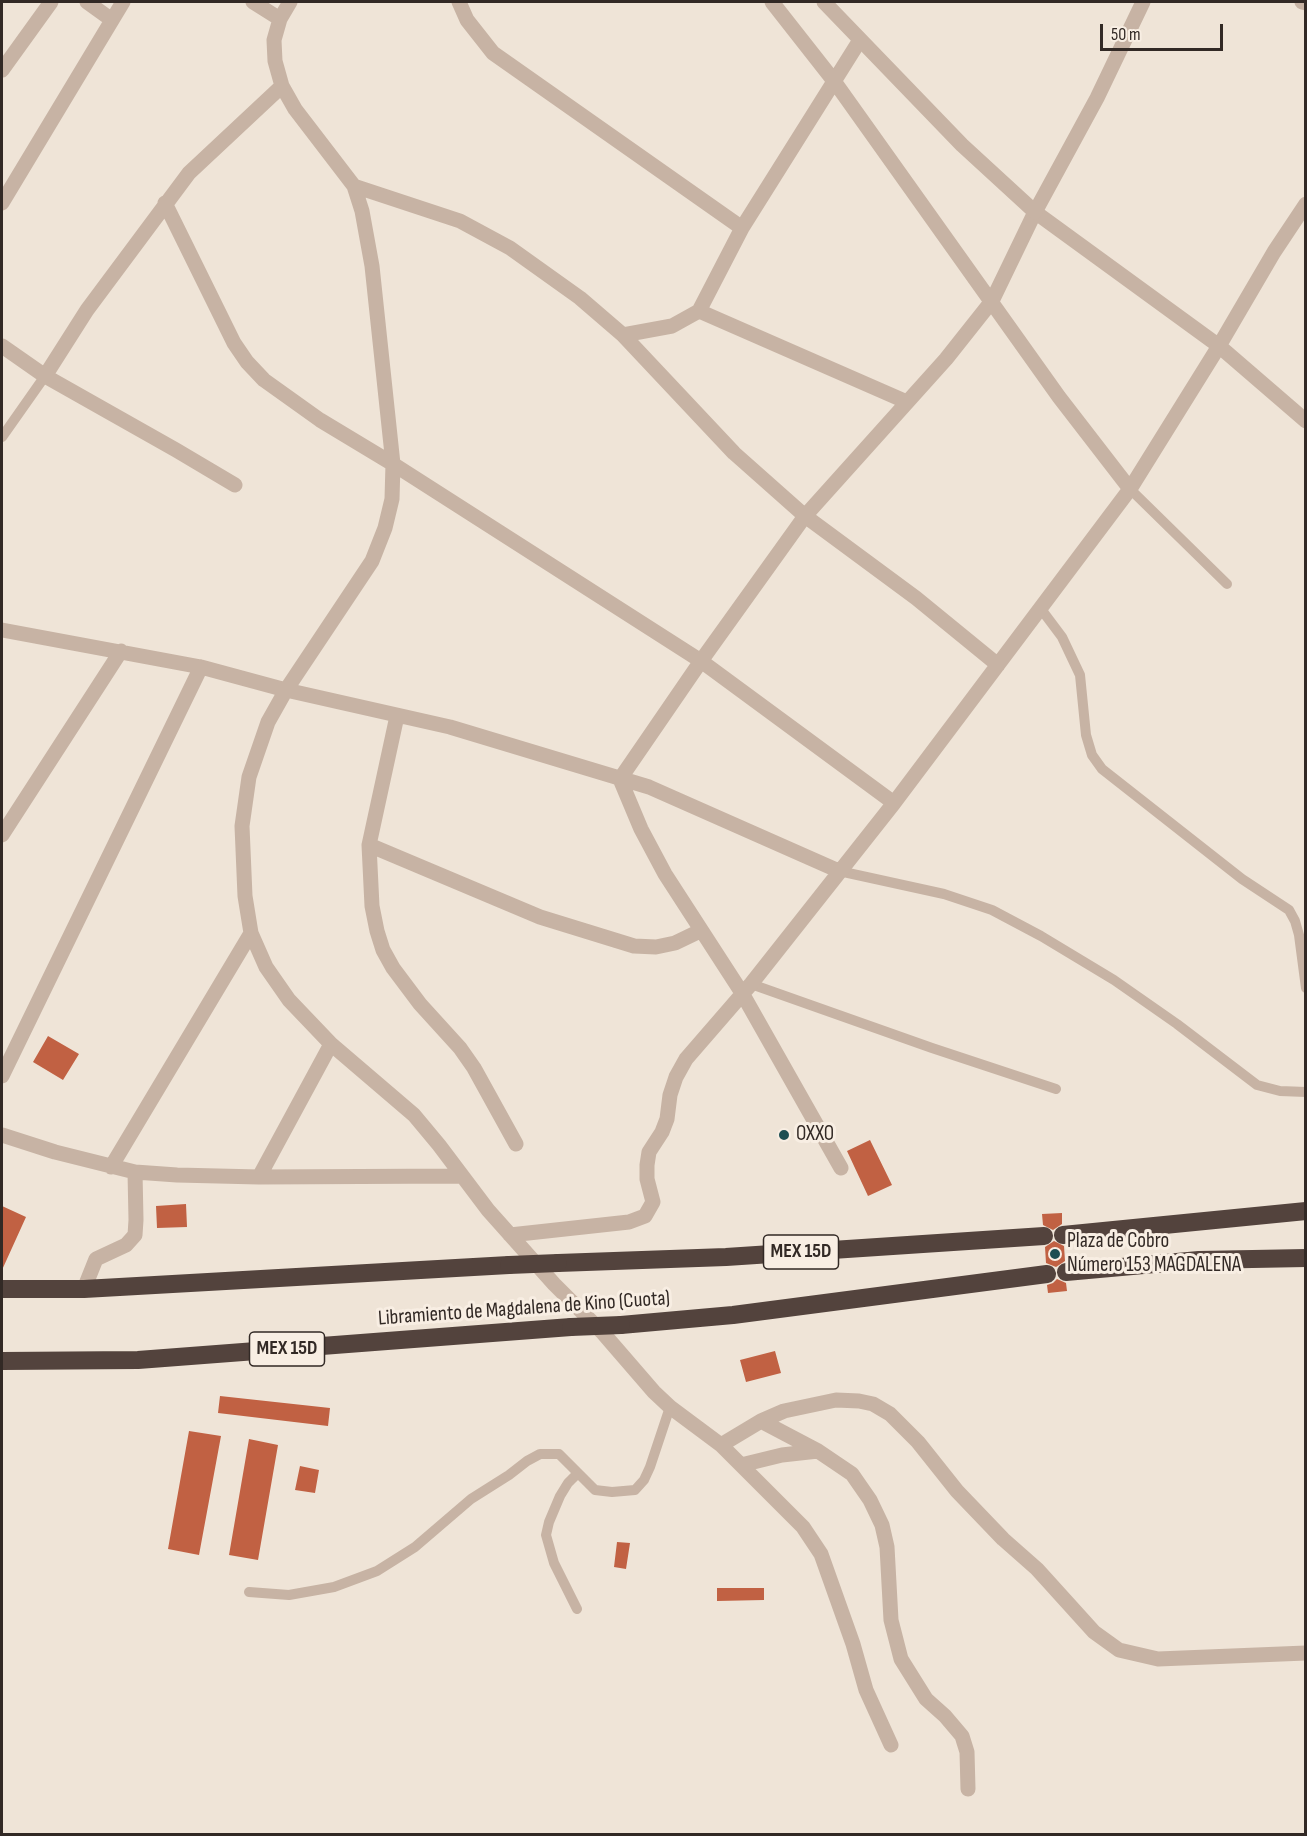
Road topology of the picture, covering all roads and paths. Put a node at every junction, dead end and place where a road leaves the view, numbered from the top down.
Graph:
1 (51, 2) edge
2 (87, 2) edge
3 (123, 2) edge
4 (253, 2) edge
5 (290, 2) edge
6 (459, 2) edge
7 (772, 2) edge
8 (824, 2) edge
9 (1143, 2) edge
10 (280, 19) junction
11 (112, 20) junction
12 (860, 40) junction
13 (2, 70) edge
14 (834, 81) junction
15 (282, 86) junction
16 (354, 186) junction
17 (2, 203) edge
18 (165, 203) junction
19 (1305, 204) edge
20 (1035, 212) junction
21 (742, 228) junction
22 (992, 302) junction
23 (699, 311) junction
24 (623, 335) junction
25 (2, 346) edge
26 (1220, 346) junction
27 (45, 376) junction
28 (907, 402) junction
29 (1305, 421) edge
30 (2, 437) edge
31 (393, 464) junction
32 (235, 485) dead end
33 (1130, 489) junction
34 (805, 516) junction
35 (1227, 584) dead end
36 (1041, 609) junction
37 (2, 630) edge
38 (121, 651) junction
39 (701, 661) junction
40 (998, 665) junction
41 (201, 667) junction
42 (286, 690) junction
43 (397, 716) junction
44 (620, 779) junction
45 (894, 803) junction
46 (2, 835) edge
47 (369, 844) junction
48 (839, 871) junction
49 (700, 931) junction
50 (251, 933) junction
51 (746, 988) junction
52 (1305, 988) edge
53 (331, 1044) junction
54 (6, 1054) edge
55 (2, 1076) edge
56 (1056, 1089) dead end
57 (1305, 1092) edge
58 (2, 1135) edge
59 (516, 1144) dead end
60 (111, 1167) junction
61 (841, 1168) dead end
62 (135, 1172) junction
63 (462, 1176) junction
64 (259, 1177) junction
65 (1305, 1211) edge
66 (510, 1234) junction
67 (1063, 1235) dead end
68 (1044, 1236) dead end
69 (1305, 1258) edge
70 (1066, 1272) dead end
71 (1047, 1274) dead end
72 (84, 1288) junction
73 (2, 1289) edge
74 (2, 1361) edge
75 (670, 1407) junction
76 (761, 1421) junction
77 (721, 1444) junction
78 (818, 1451) junction
79 (741, 1465) junction
80 (578, 1473) junction
81 (249, 1592) dead end
82 (577, 1609) dead end
83 (1305, 1653) edge
84 (891, 1745) dead end
85 (968, 1789) dead end

1 - 13 street
2 - 11 street
3 - 11 street
4 - 10 street
5 - 10 street
6 - 21 street
7 - 14 street
8 - 12 street
9 - 20 street
10 - 15 street
11 - 17 street
12 - 14 street
12 - 20 street
14 - 21 street
14 - 22 street
15 - 16 street
15 - 18 street
16 - 24 street
16 - 31 street
18 - 27 street
18 - 31 street
19 - 26 street
20 - 22 street
20 - 26 street
21 - 23 street
22 - 28 street
22 - 33 street
23 - 24 street
23 - 28 street
24 - 34 street
25 - 27 street
26 - 29 street
26 - 33 street
27 - 30 lane
27 - 32 street
28 - 34 street
31 - 39 street
31 - 42 street
33 - 35 lane
33 - 36 street
34 - 39 street
34 - 40 street
36 - 40 street
36 - 52 lane
37 - 38 street
38 - 41 street
38 - 46 street
39 - 44 street
39 - 45 street
40 - 45 street
41 - 42 street
41 - 54 street
42 - 43 street
42 - 50 street
43 - 44 street
43 - 47 street
44 - 48 street
44 - 49 street
45 - 48 street
47 - 49 street
47 - 59 street
48 - 51 street
48 - 57 lane
49 - 51 street
50 - 53 street
50 - 60 street
51 - 56 lane
51 - 61 street
51 - 66 street
53 - 63 street
53 - 64 street
54 - 55 street
58 - 60 street
60 - 62 street
62 - 64 street
62 - 72 street
63 - 64 street
63 - 66 street
65 - 67 highway
66 - 75 street
68 - 72 highway, Libramiento de Magdalena de Kino (Cuota) / MEX 15D, bridge
69 - 70 highway
71 - 74 highway, Libramiento de Magdalena de Kino (Cuota) / MEX 15D, bridge
72 - 73 highway, Libramiento de Magdalena de Kino (Cuota) / MEX 15D
75 - 77 street
75 - 80 lane
76 - 77 street
76 - 78 street
76 - 83 street
77 - 79 street
78 - 79 street
78 - 85 street
79 - 84 street
80 - 81 lane
80 - 82 lane

